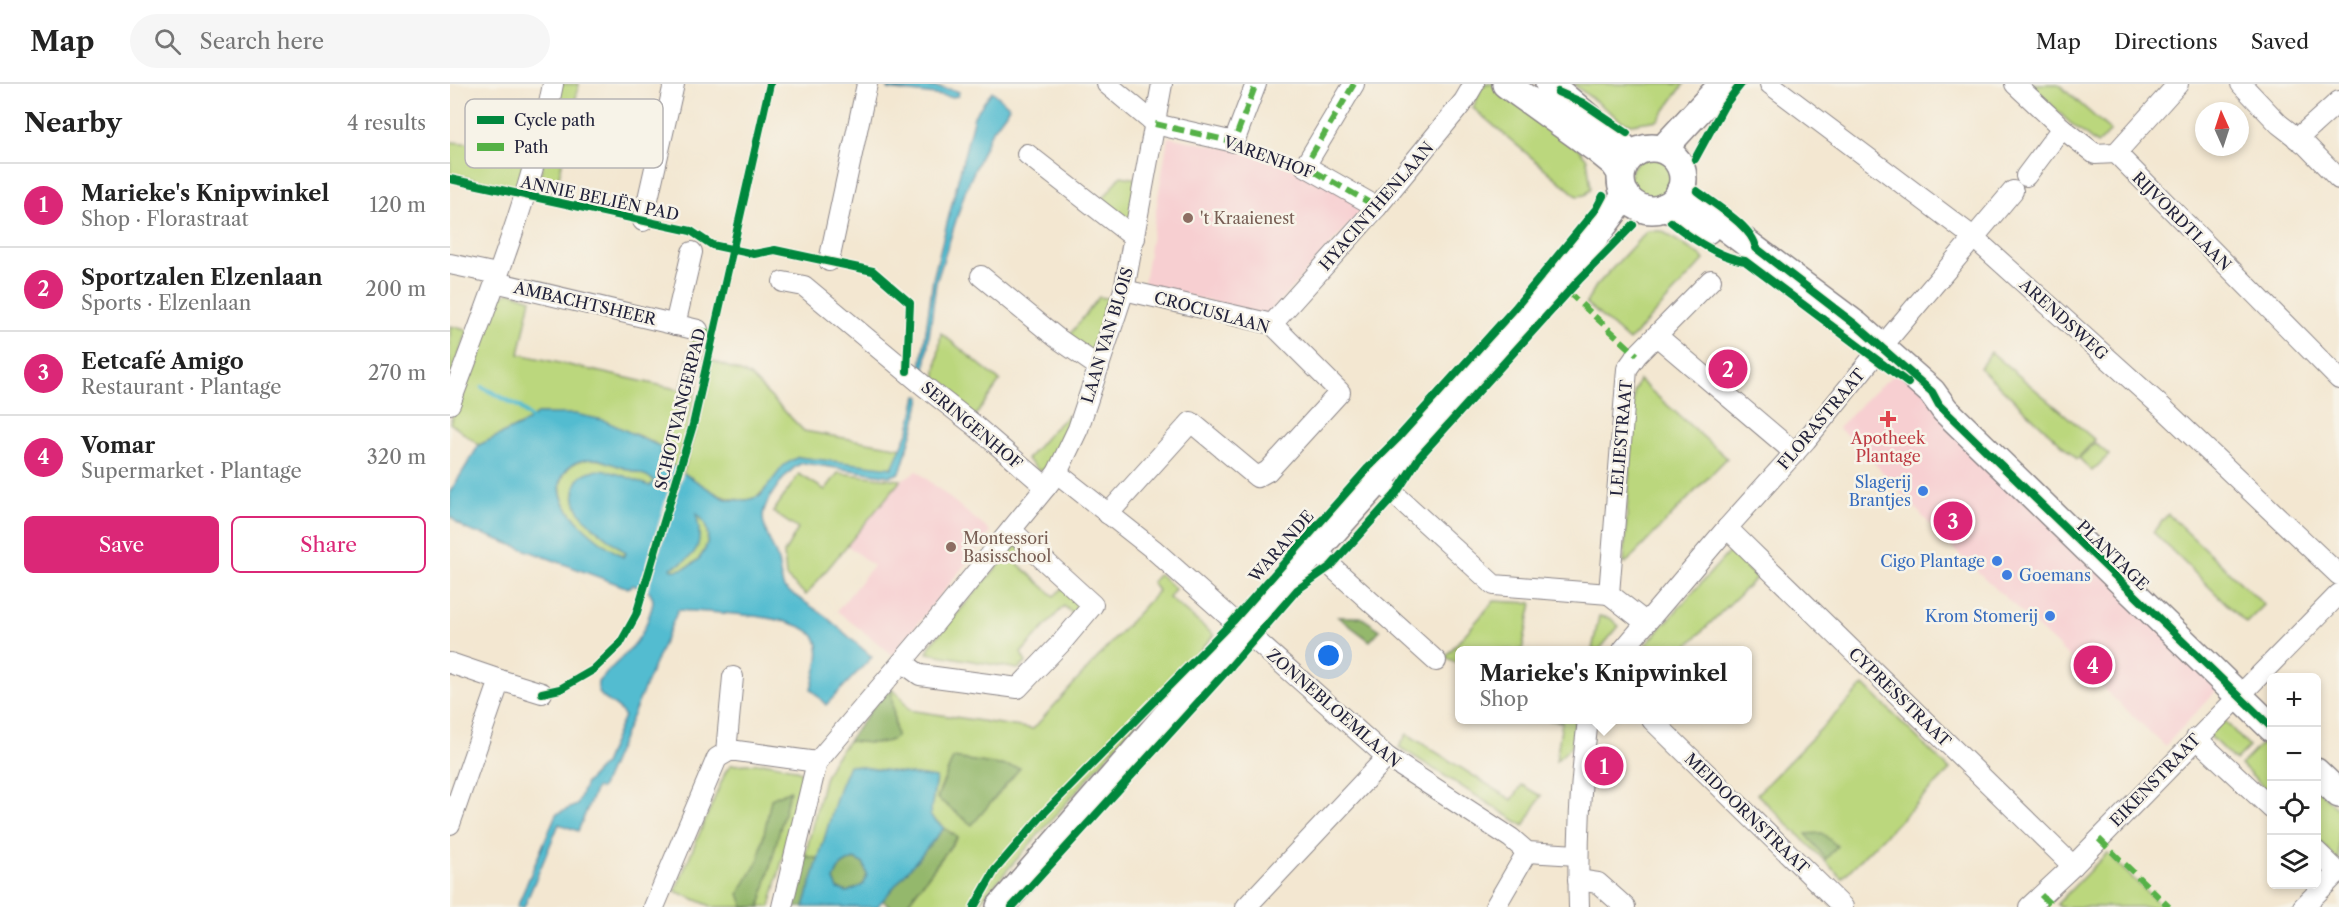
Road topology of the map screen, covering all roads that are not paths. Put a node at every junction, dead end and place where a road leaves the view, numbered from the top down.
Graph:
1 (553, 84) edge
2 (674, 84) edge
3 (867, 84) edge
4 (1107, 84) edge
5 (1162, 84) edge
6 (1256, 84) edge
7 (1354, 84) edge
8 (1474, 84) edge
9 (1506, 84) edge
10 (1549, 84) edge
11 (1770, 84) edge
12 (2015, 84) edge
13 (2178, 84) edge
14 (2241, 84) edge
15 (1720, 87) edge
16 (550, 99) edge
17 (2339, 101) edge
18 (1155, 124) junction
19 (2062, 128) junction
20 (663, 133) edge
21 (2297, 139) junction
22 (2116, 153) junction
23 (1027, 154) dead end
24 (1659, 154) junction
25 (534, 168) edge
26 (655, 168) edge
27 (2339, 179) edge
28 (1646, 195) junction
29 (1377, 207) junction
30 (643, 221) dead end
31 (1973, 237) junction
32 (1135, 238) junction
33 (692, 252) dead end
34 (829, 261) dead end
35 (450, 264) edge
36 (981, 276) dead end
37 (496, 278) junction
38 (1712, 280) dead end
39 (783, 282) dead end
40 (1124, 290) junction
41 (1272, 324) junction
42 (675, 325) junction
43 (698, 330) dead end
44 (1658, 336) junction
45 (1880, 349) junction
46 (1099, 367) junction
47 (2339, 379) edge
48 (450, 404) edge
49 (1795, 453) junction
50 (1051, 480) junction
51 (1379, 480) junction
52 (1108, 514) junction
53 (1727, 528) junction
54 (1011, 530) junction
55 (1317, 549) junction
56 (2339, 575) edge
57 (1609, 594) junction
58 (2339, 594) edge
59 (1645, 622) junction
60 (1242, 629) junction
61 (1627, 646) edge
62 (1436, 661) dead end
63 (902, 662) junction
64 (450, 663) edge
65 (733, 677) dead end
66 (500, 680) junction
67 (542, 693) dead end
68 (2238, 695) junction
69 (1587, 724) edge
70 (1656, 724) edge
71 (2270, 727) edge
72 (2196, 738) junction
73 (726, 752) junction
74 (1387, 758) junction
75 (817, 762) junction
76 (2321, 777) edge
77 (2339, 794) edge
78 (2267, 805) edge
79 (450, 824) edge
80 (1527, 852) junction
81 (1577, 855) junction
82 (2321, 856) edge
83 (2073, 866) junction
84 (2338, 872) edge
85 (1578, 880) junction
86 (654, 907) edge
87 (782, 907) edge
88 (1000, 907) edge
89 (1246, 907) edge
90 (1495, 907) edge
91 (1579, 907) edge
92 (1625, 907) edge
93 (1843, 907) edge
94 (2029, 907) edge
95 (2303, 907) edge

1 - 16 street
2 - 20 street
3 - 34 street
4 - 18 street
5 - 18 street, LAAN VAN BLOIS
6 - 18 street, VARENHOF
7 - 29 street, VARENHOF
8 - 29 street, HYACINTHENLAAN
9 - 28 main road, PLANTAGE
10 - 24 main road
11 - 31 street, ARENDSWEG
12 - 19 street
13 - 22 street
14 - 21 street
15 - 24 main road, WARANDE
17 - 21 street
18 - 32 street, LAAN VAN BLOIS
19 - 22 street
19 - 31 street, FLORASTRAAT
21 - 27 street
22 - 47 street, RIJVORDTLAAN
23 - 32 street
24 - 28 main road, WARANDE
24 - 28 main road
25 - 37 street
26 - 30 street
28 - 45 main road, PLANTAGE
28 - 51 main road, WARANDE
29 - 41 street, HYACINTHENLAAN
31 - 45 street, FLORASTRAAT
31 - 56 street, ARENDSWEG
32 - 40 street, LAAN VAN BLOIS
33 - 42 street, AMBACHTSHEER
35 - 37 street, AMBACHTSHEER
36 - 46 street
37 - 42 street, AMBACHTSHEER
37 - 48 street
38 - 44 street, LELIESTRAAT
39 - 50 street, SERINGENHOF
40 - 41 street, CROCUSLAAN
40 - 46 street, LAAN VAN BLOIS
41 - 52 street, CROCUSLAAN
42 - 43 street, AMBACHTSHEER
44 - 49 street
44 - 57 street, LELIESTRAAT
45 - 49 street, FLORASTRAAT
45 - 68 main road, PLANTAGE
46 - 50 street, LAAN VAN BLOIS
49 - 53 street, FLORASTRAAT
50 - 52 street, ZONNEBLOEMLAAN
50 - 54 street, LAAN VAN BLOIS
51 - 55 main road, WARANDE
51 - 57 street
52 - 60 street, ZONNEBLOEMLAAN
53 - 59 street, FLORASTRAAT
53 - 83 street, CYPRESSTRAAT
54 - 63 street, LAAN VAN BLOIS
54 - 63 street
55 - 60 main road, WARANDE
55 - 62 street
57 - 59 street
58 - 68 street, EIKENSTRAAT
59 - 61 street, FLORASTRAAT
60 - 74 street, ZONNEBLOEMLAAN
60 - 88 main road, WARANDE
63 - 75 street, LAAN VAN BLOIS
64 - 66 street
65 - 73 street
66 - 67 street
66 - 79 street
68 - 71 main road, PLANTAGE
68 - 72 street, EIKENSTRAAT
69 - 81 street
70 - 93 street, MEIDOORNSTRAAT
72 - 78 street
72 - 83 street, EIKENSTRAAT
73 - 75 street
73 - 86 street
74 - 80 street, ZONNEBLOEMLAAN
74 - 89 street
75 - 87 street, LAAN VAN BLOIS
76 - 77 main road
80 - 81 street
80 - 90 street
81 - 85 street
82 - 84 street
83 - 94 street, EIKENSTRAAT
84 - 95 street
85 - 91 street
85 - 92 street

